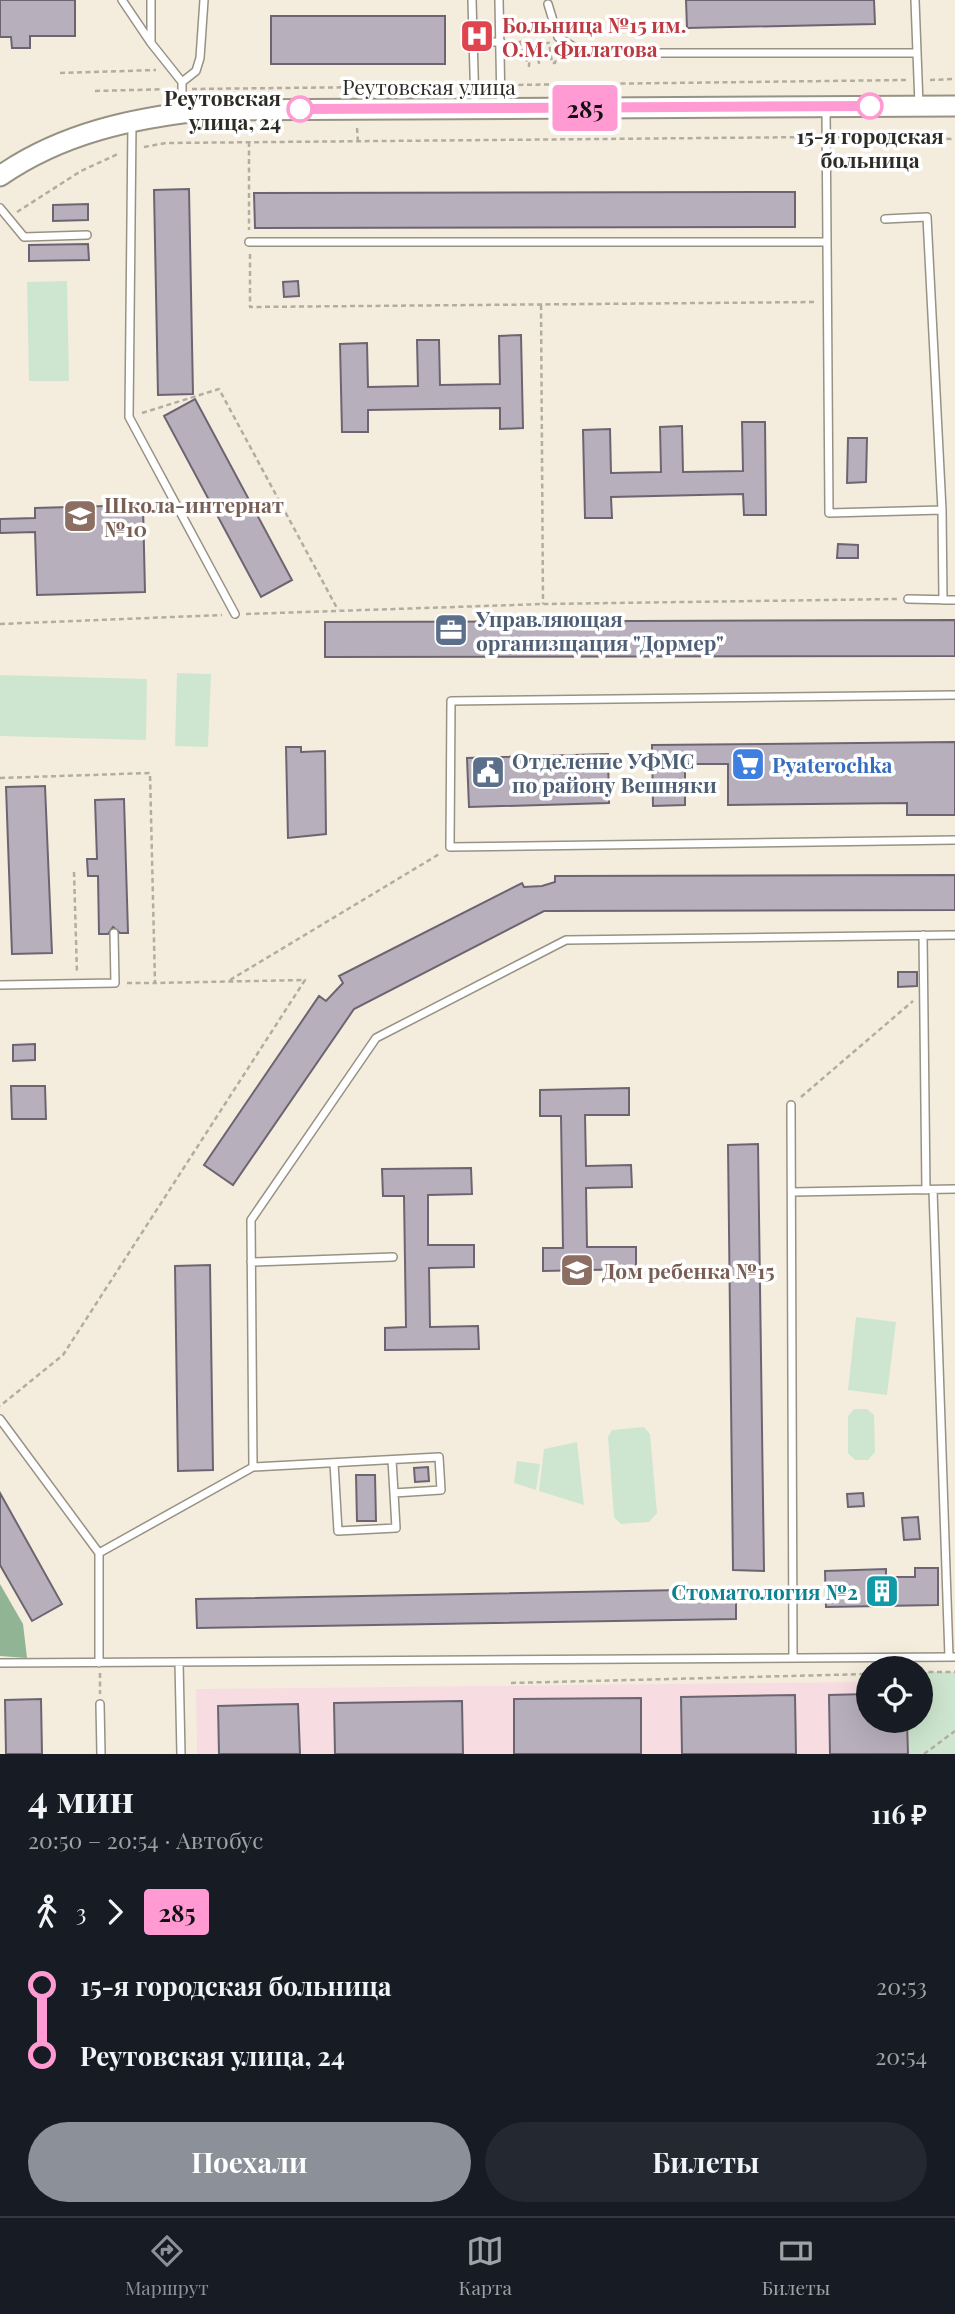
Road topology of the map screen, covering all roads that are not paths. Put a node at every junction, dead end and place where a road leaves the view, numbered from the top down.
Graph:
1 (122, 0) edge
2 (151, 0) edge
3 (204, 0) edge
4 (472, 0) edge
5 (499, 0) edge
6 (915, 0) edge
7 (548, 4) dead end
8 (473, 42) junction
9 (501, 42) junction
10 (151, 43) junction
11 (917, 53) junction
12 (181, 85) junction
13 (826, 106) junction
14 (919, 106) junction
15 (955, 106) edge
16 (475, 108) junction
17 (501, 108) junction
18 (182, 113) junction
19 (132, 119) junction
20 (0, 176) edge
21 (0, 208) edge
22 (885, 219) dead end
23 (87, 235) dead end
24 (827, 242) junction
25 (249, 243) road end
26 (943, 510) junction
27 (908, 599) road end
28 (943, 600) junction
29 (955, 600) edge
30 (235, 614) road end
31 (955, 695) edge
32 (955, 840) edge
33 (114, 933) dead end
34 (923, 935) junction
35 (955, 935) edge
36 (0, 985) edge
37 (791, 1105) road end
38 (955, 1189) edge
39 (930, 1190) junction
40 (792, 1192) junction
41 (393, 1257) dead end
42 (251, 1262) junction
43 (0, 1419) edge
44 (392, 1460) junction
45 (334, 1463) junction
46 (253, 1467) junction
47 (394, 1493) junction
48 (99, 1553) junction
49 (952, 1657) edge
50 (793, 1658) junction
51 (179, 1662) junction
52 (0, 1663) edge
53 (99, 1663) junction
54 (100, 1704) road end
55 (101, 1754) edge
56 (181, 1754) edge

1 - 10 lane
2 - 10 lane
3 - 12 lane
4 - 8 lane
5 - 9 lane
6 - 11 lane
7 - 11 lane
8 - 9 lane
8 - 16 lane
9 - 17 lane
10 - 12 lane
11 - 14 lane
12 - 18 lane
13 - 14 street, Реутовская улица
13 - 17 street, Реутовская улица
13 - 24 lane
14 - 15 street, Реутовская улица
16 - 17 street, Реутовская улица
16 - 18 street, Реутовская улица
18 - 19 street, Реутовская улица
19 - 20 street, Реутовская улица
19 - 30 lane
21 - 23 lane
22 - 26 lane
24 - 25 lane
24 - 26 lane
26 - 28 lane
27 - 28 lane
28 - 29 lane
31 - 32 lane
33 - 36 lane
34 - 35 lane
34 - 39 lane
34 - 42 lane
37 - 40 lane
38 - 39 lane
39 - 40 lane
39 - 49 lane
40 - 50 lane
41 - 42 lane
42 - 46 lane
43 - 48 lane
44 - 45 lane
44 - 47 lane
44 - 47 lane
45 - 46 lane
45 - 47 lane
46 - 48 lane
48 - 53 lane
49 - 50 lane
50 - 51 lane
51 - 53 lane
51 - 56 lane
52 - 53 lane
54 - 55 lane

